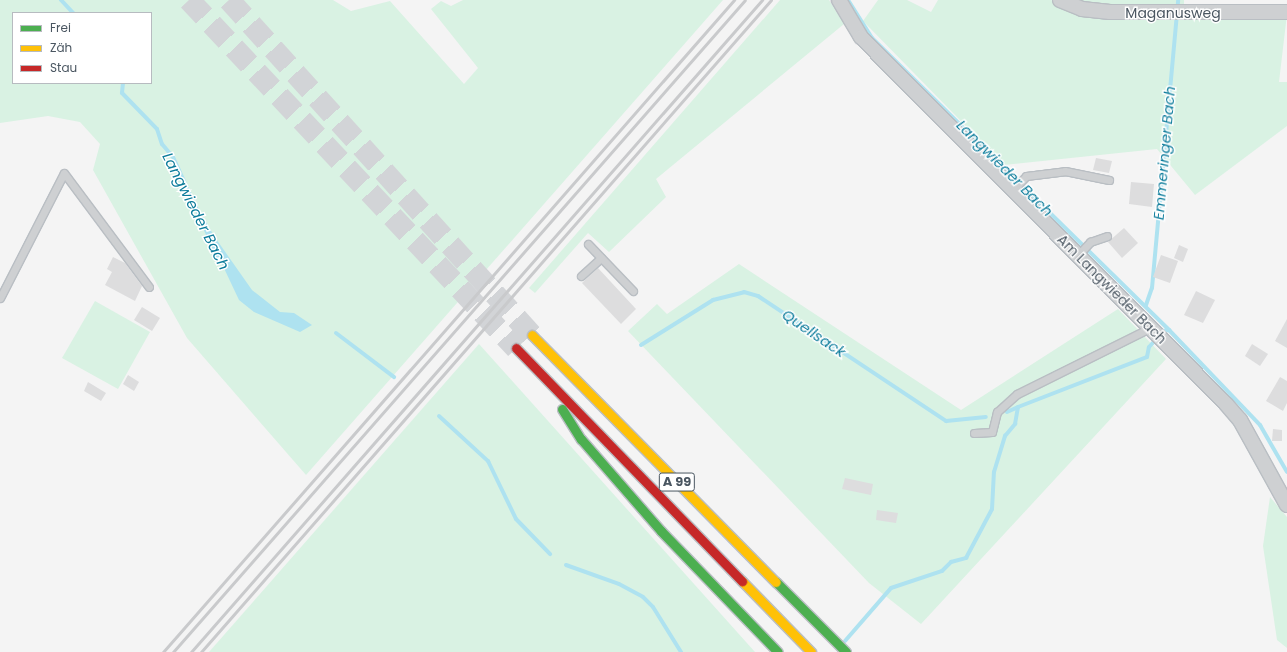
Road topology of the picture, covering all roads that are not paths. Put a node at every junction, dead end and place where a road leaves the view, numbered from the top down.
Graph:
1 (839, 0) edge
2 (1060, 0) edge
3 (1287, 12) edge
4 (1109, 180) dead end
5 (1015, 188) junction
6 (1107, 236) dead end
7 (588, 244) dead end
8 (1083, 250) junction
9 (601, 258) junction
10 (581, 276) dead end
11 (149, 286) dead end
12 (633, 291) dead end
13 (0, 298) edge
14 (1156, 334) junction
15 (532, 335) tunnel mouth
16 (516, 348) tunnel mouth
17 (529, 360) junction
18 (974, 433) dead end
19 (1287, 505) edge
20 (808, 649) edge
21 (778, 652) edge
22 (846, 652) edge

1 - 5 street, Am Langwieder Bach
2 - 3 street, Maganusweg
4 - 5 lane
5 - 8 street, Am Langwieder Bach
6 - 8 lane
7 - 9 lane
8 - 14 street, Am Langwieder Bach
9 - 10 lane
9 - 12 lane
11 - 13 lane
14 - 18 lane
14 - 19 street, Am Langwieder Bach
15 - 22 highway, A 99
16 - 17 highway, A 99
17 - 20 highway, A 99
17 - 21 highway

